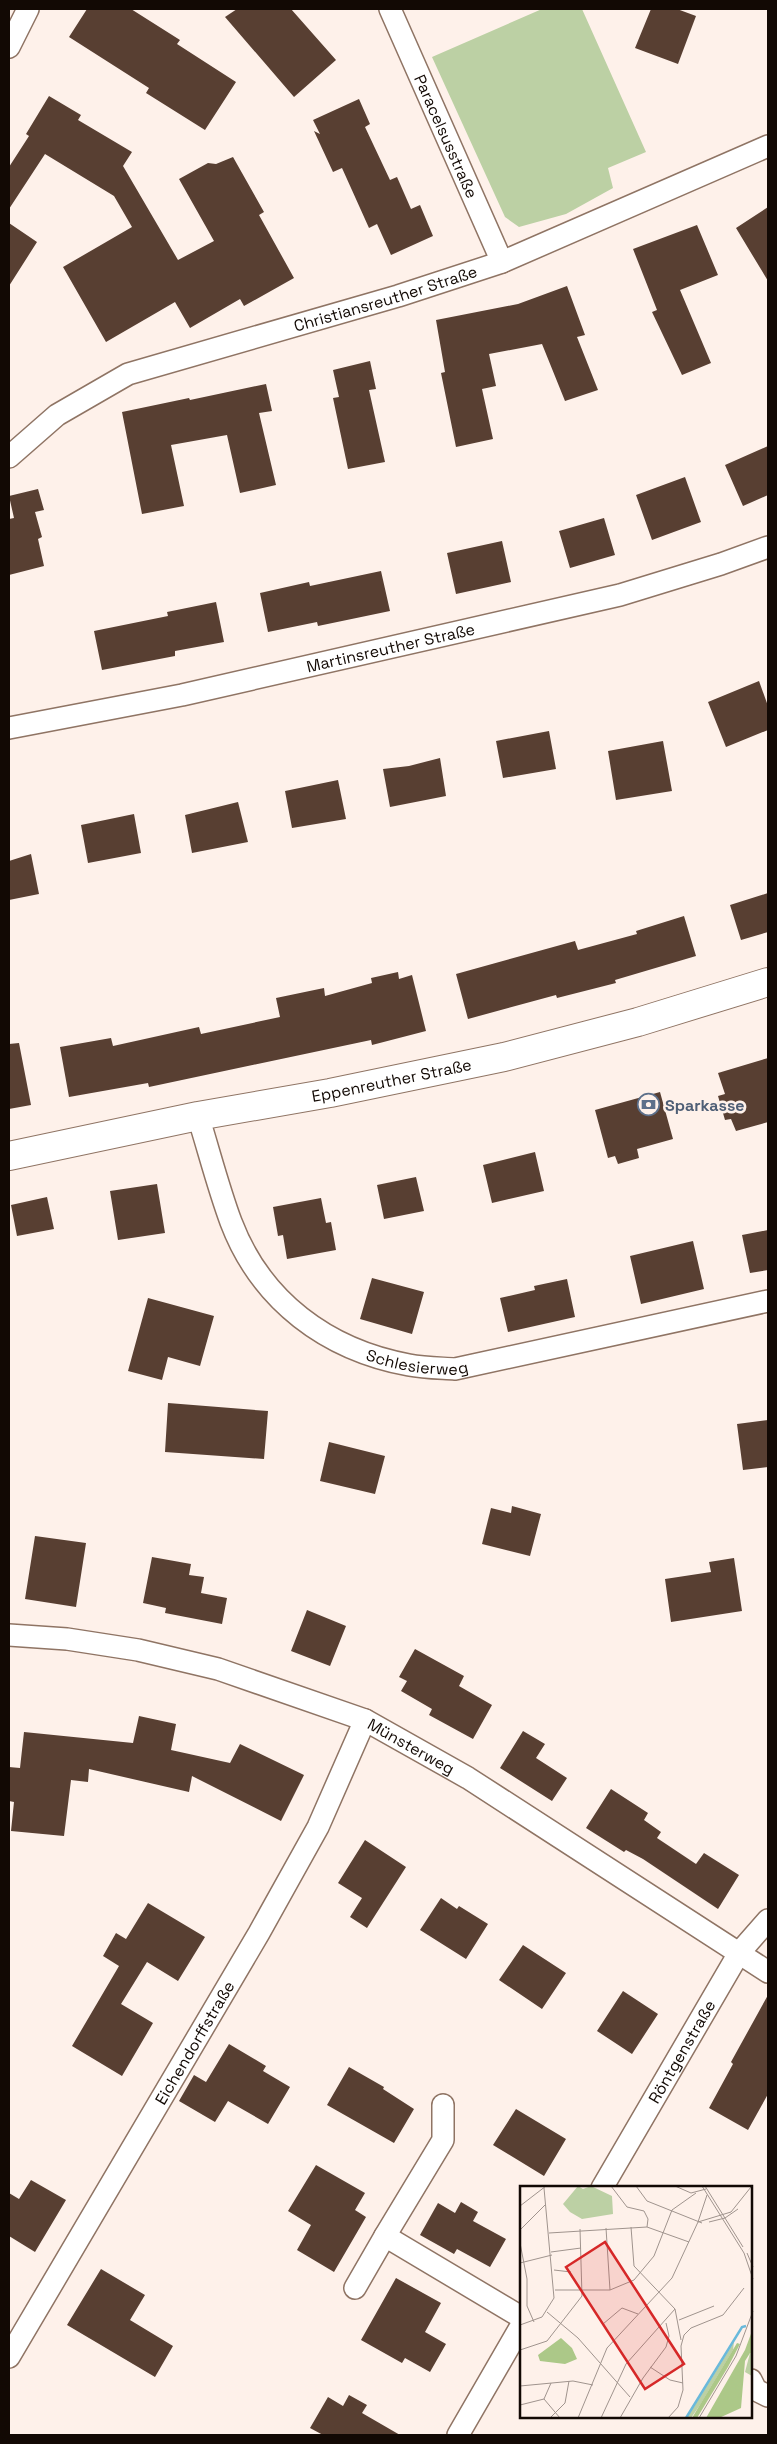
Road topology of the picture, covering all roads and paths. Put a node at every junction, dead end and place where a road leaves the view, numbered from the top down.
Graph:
1 (28, 9) edge
2 (390, 9) edge
3 (9, 47) edge
4 (768, 146) edge
5 (502, 262) junction
6 (9, 457) edge
7 (768, 547) edge
8 (9, 728) edge
9 (768, 982) edge
10 (198, 1116) junction
11 (9, 1156) edge
12 (768, 1302) edge
13 (9, 1635) edge
14 (365, 1720) junction
15 (768, 1920) edge
16 (739, 1953) junction
17 (768, 1972) edge
18 (442, 2105) dead end
19 (603, 2186) edge
20 (385, 2236) junction
21 (355, 2288) dead end
22 (520, 2316) edge
23 (520, 2328) edge
24 (9, 2357) edge
25 (752, 2382) edge
26 (768, 2396) edge
27 (458, 2435) edge

1 - 3 street
2 - 5 street, Paracelsusstraße
4 - 5 street, Christiansreuther Straße
5 - 6 street, Christiansreuther Straße
7 - 8 street, Martinsreuther Straße
9 - 10 main road, Eppenreuther Straße
10 - 11 main road, Eppenreuther Straße
10 - 12 street, Schlesierweg
13 - 14 street, Münsterweg
14 - 16 street, Münsterweg
14 - 24 street, Eichendorffstraße
15 - 16 street, Röntgenstraße
16 - 17 street, Münsterweg
16 - 19 street, Röntgenstraße
18 - 20 street
20 - 21 street
20 - 22 street
23 - 27 street
25 - 26 street

